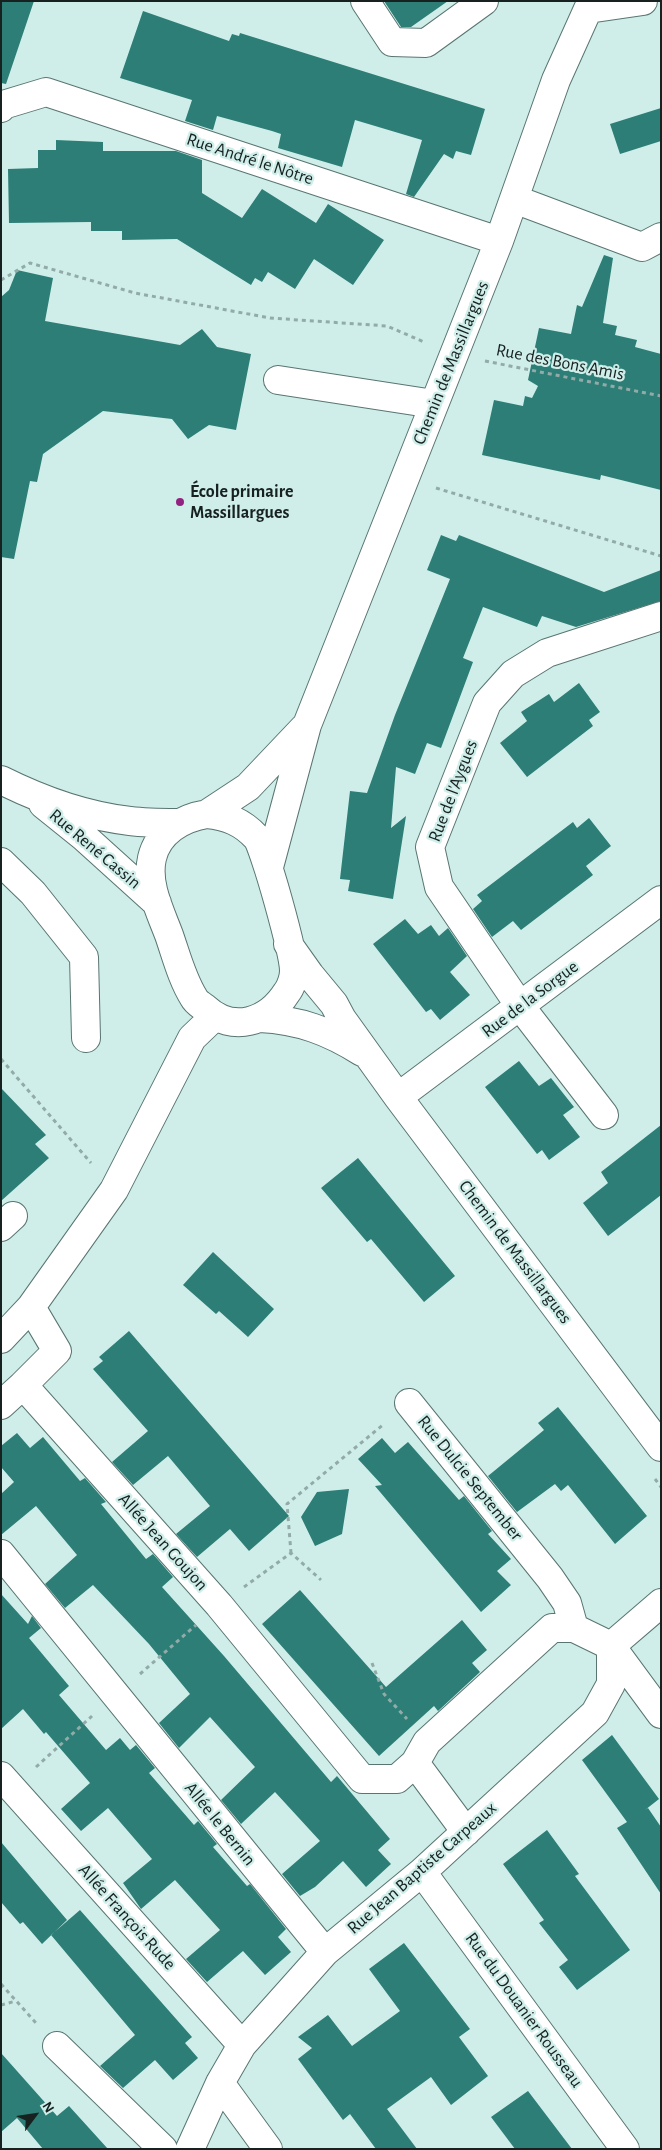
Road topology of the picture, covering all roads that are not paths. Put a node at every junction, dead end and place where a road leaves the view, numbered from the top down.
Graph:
1 (365, 1) edge
2 (484, 1) edge
3 (643, 1) edge
4 (585, 5) edge
5 (1, 108) edge
6 (514, 198) junction
7 (661, 237) edge
8 (499, 241) junction
9 (278, 380) dead end
10 (434, 404) junction
11 (661, 616) edge
12 (307, 725) junction
13 (1, 780) edge
14 (32, 796) junction
15 (207, 814) junction
16 (177, 823) junction
17 (1, 862) edge
18 (269, 867) junction
19 (661, 900) edge
20 (157, 903) junction
21 (288, 944) junction
22 (520, 1006) junction
23 (214, 1016) junction
24 (260, 1018) junction
25 (86, 1038) dead end
26 (369, 1057) junction
27 (398, 1097) junction
28 (604, 1115) dead end
29 (31, 1307) junction
30 (1, 1339) edge
31 (23, 1385) junction
32 (409, 1403) road end
33 (1, 1405) edge
34 (661, 1447) edge
35 (1, 1554) edge
36 (661, 1603) edge
37 (574, 1628) junction
38 (611, 1646) junction
39 (661, 1714) edge
40 (421, 1753) junction
41 (6, 1782) edge
42 (466, 1832) junction
43 (422, 1872) junction
44 (325, 1952) junction
45 (242, 2045) junction
46 (57, 2046) road end
47 (220, 2083) junction
48 (164, 2149) edge
49 (190, 2149) edge
50 (268, 2149) edge
51 (625, 2149) edge

1 - 2 street
3 - 4 street
4 - 6 street, Chemin de Massillargues
5 - 8 street, Rue André le Nôtre
6 - 7 street
6 - 8 street, Chemin de Massillargues
8 - 10 street, Chemin de Massillargues
9 - 10 street
10 - 12 street, Chemin de Massillargues
11 - 22 street, Rue de l'Aygues
12 - 15 street, Chemin de Massillargues
12 - 18 street, Chemin de Massillargues
13 - 14 street, Rue René Cassin
14 - 16 street, Rue René Cassin
14 - 20 street, Rue René Cassin
15 - 16 street
15 - 18 street
16 - 20 street
17 - 25 street
18 - 21 street
19 - 22 street, Rue de la Sorgue
20 - 23 street
21 - 24 street
21 - 26 street, Chemin de Massillargues
22 - 27 street, Rue de la Sorgue
22 - 28 street, Rue de l'Aygues
23 - 24 street
23 - 29 street
24 - 26 street, Chemin de Massillargues
26 - 27 street, Chemin de Massillargues
27 - 34 street, Chemin de Massillargues
29 - 30 street
29 - 31 street
31 - 33 street
31 - 40 street, Allée Jean Goujon
32 - 37 street, Rue Dulcie September
35 - 44 street, Allée le Bernin
36 - 38 street
37 - 38 street
37 - 40 street
38 - 39 street
38 - 42 street, Rue Jean Baptiste Carpeaux
40 - 42 street
41 - 45 street, Allée François Rude
42 - 43 street, Rue Jean Baptiste Carpeaux
43 - 44 street, Rue Jean Baptiste Carpeaux
43 - 51 street, Rue du Douanier Rousseau
44 - 45 street, Rue Jean Baptiste Carpeaux
45 - 47 street, Rue Jean Baptiste Carpeaux
46 - 48 street
47 - 49 street, Rue Jean Baptiste Carpeaux
47 - 50 street

